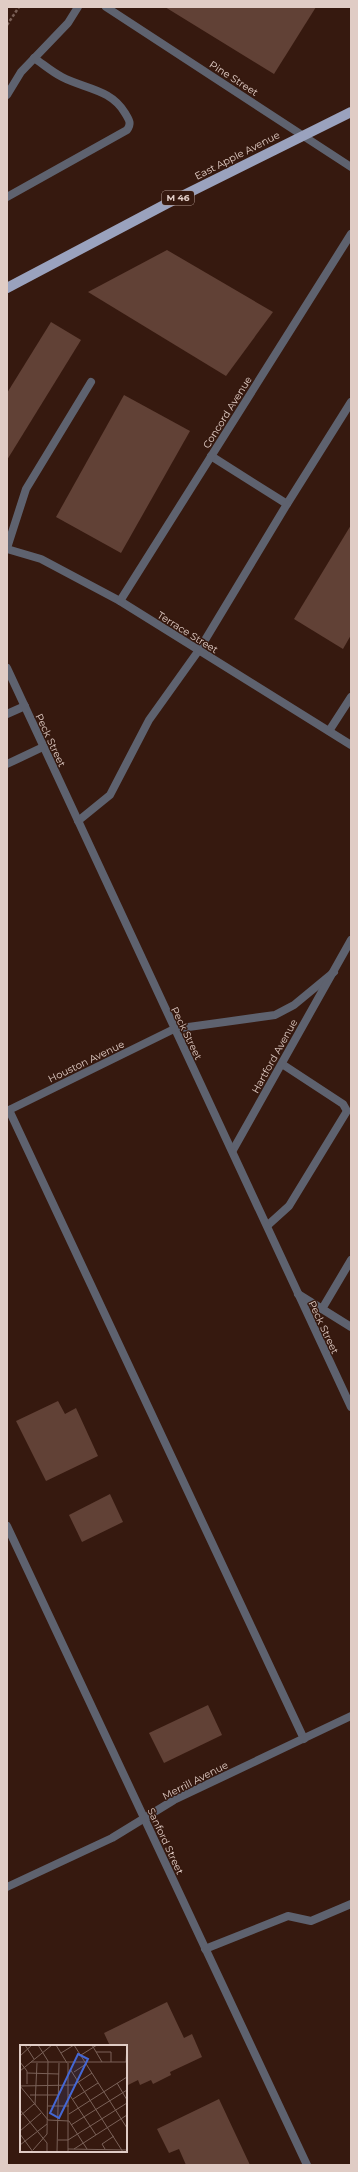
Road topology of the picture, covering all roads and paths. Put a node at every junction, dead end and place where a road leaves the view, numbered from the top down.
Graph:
1 (19, 7) edge
2 (78, 7) edge
3 (106, 7) edge
4 (7, 25) edge
5 (34, 58) junction
6 (7, 95) edge
7 (351, 112) edge
8 (303, 134) junction
9 (351, 167) edge
10 (7, 197) edge
11 (351, 234) edge
12 (7, 288) edge
13 (91, 382) dead end
14 (351, 402) edge
15 (211, 456) junction
16 (287, 504) junction
17 (7, 548) edge
18 (120, 601) junction
19 (199, 650) junction
20 (7, 668) edge
21 (351, 697) edge
22 (25, 706) junction
23 (7, 714) edge
24 (329, 731) junction
25 (351, 745) edge
26 (43, 747) junction
27 (7, 764) edge
28 (78, 821) junction
29 (351, 940) edge
30 (334, 972) junction
31 (174, 1028) junction
32 (282, 1064) junction
33 (8, 1111) edge
34 (233, 1150) junction
35 (268, 1225) junction
36 (351, 1260) edge
37 (298, 1294) junction
38 (322, 1309) junction
39 (351, 1327) edge
40 (351, 1407) edge
41 (7, 1526) edge
42 (351, 1716) edge
43 (304, 1739) junction
44 (145, 1820) junction
45 (7, 1887) edge
46 (351, 1904) edge
47 (205, 1949) junction
48 (307, 2165) edge

1 - 4 path
2 - 5 street
3 - 8 street, Pine Street
5 - 6 street
5 - 10 street
7 - 8 main road, East Apple Avenue / M 46
8 - 9 street, Pine Street
8 - 12 main road, East Apple Avenue / M 46
11 - 15 street, Concord Avenue
13 - 17 street
14 - 16 street
15 - 16 street
15 - 18 street, Concord Avenue
16 - 19 street
17 - 18 street, Terrace Street
18 - 19 street, Terrace Street
19 - 24 street, Terrace Street
19 - 28 street
20 - 22 street, Peck Street
21 - 24 street
22 - 23 street
22 - 26 street, Peck Street
24 - 25 street, Terrace Street
26 - 27 street
26 - 28 street, Peck Street
28 - 31 street, Peck Street
29 - 30 street, Hartford Avenue
30 - 31 street, Hartford Avenue
30 - 32 street, Hartford Avenue
31 - 33 street, Houston Avenue
31 - 34 street, Peck Street
32 - 34 street, Hartford Avenue
32 - 35 street
33 - 43 street
34 - 35 street, Peck Street
35 - 37 street, Peck Street
36 - 38 street
37 - 38 street
37 - 40 street, Peck Street
38 - 39 street
41 - 44 street, Sanford Street
42 - 43 street, Merrill Avenue
43 - 44 street, Merrill Avenue
44 - 45 street, Merrill Avenue
44 - 47 street, Sanford Street
46 - 47 street
47 - 48 street, Sanford Street

